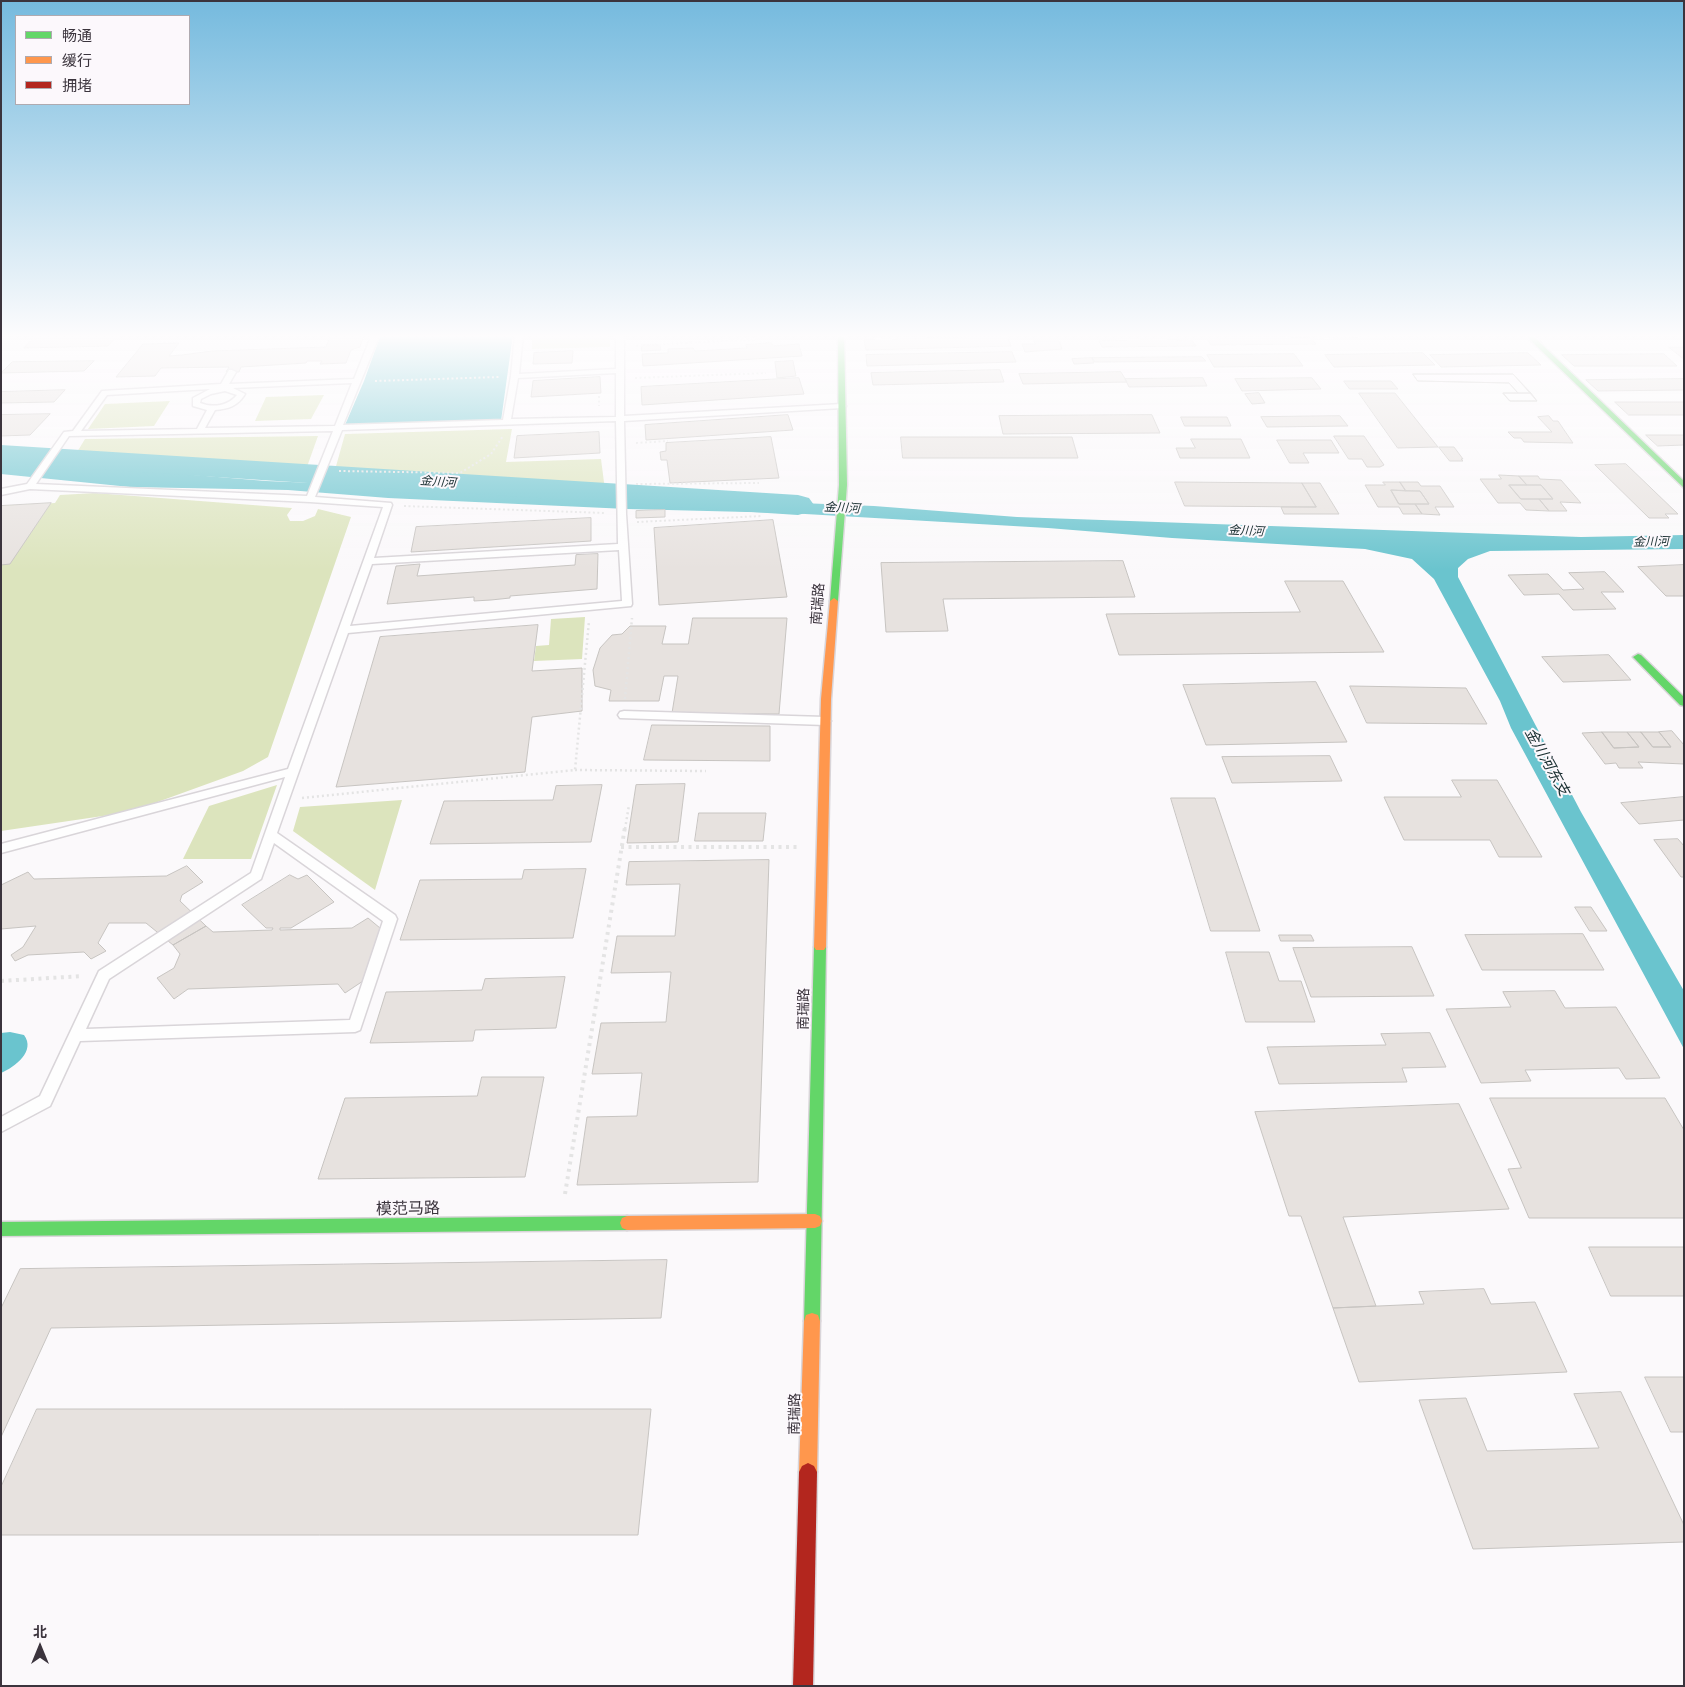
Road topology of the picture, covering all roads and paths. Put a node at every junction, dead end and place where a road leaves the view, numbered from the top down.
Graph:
1 (91, 413) edge
2 (210, 413) edge
3 (343, 413) edge
4 (509, 413) edge
5 (620, 413) edge
6 (727, 413) edge
7 (842, 413) edge
8 (1608, 413) edge
9 (620, 419) junction
10 (507, 422) junction
11 (337, 428) junction
12 (200, 431) junction
13 (75, 434) junction
14 (668, 441) dead end
15 (620, 444) junction
16 (320, 471) junction
17 (759, 483) dead end
18 (32, 484) junction
19 (1684, 486) edge
20 (621, 487) junction
21 (1, 492) edge
22 (310, 496) junction
23 (388, 505) junction
24 (621, 513) junction
25 (762, 516) dead end
26 (623, 547) junction
27 (369, 561) junction
28 (627, 604) junction
29 (591, 607) junction
30 (345, 630) junction
31 (1638, 656) dead end
32 (1684, 703) edge
33 (624, 715) joint
34 (825, 721) junction
35 (574, 770) junction
36 (294, 771) junction
37 (706, 771) dead end
38 (284, 799) junction
39 (629, 805) dead end
40 (271, 835) junction
41 (621, 847) junction
42 (823, 848) junction
43 (1, 850) edge
44 (104, 975) junction
45 (1, 981) edge
46 (75, 1035) junction
47 (1, 1125) edge
48 (815, 1221) junction
49 (560, 1224) junction
50 (1, 1229) edge
51 (803, 1686) edge

1 - 13 lane
2 - 12 lane
3 - 11 lane
4 - 10 lane
5 - 9 lane
6 - 9 lane
7 - 34 street, 南瑞路
8 - 19 street
9 - 10 lane
9 - 15 lane
10 - 11 lane
10 - 16 path
11 - 12 lane
11 - 16 lane
12 - 13 lane
13 - 18 lane
14 - 15 path
15 - 20 lane
16 - 22 lane
17 - 20 path
18 - 21 lane
18 - 22 lane
20 - 24 lane
22 - 23 lane
23 - 24 path
23 - 27 lane
24 - 25 path
24 - 26 lane
26 - 27 lane
26 - 28 lane
27 - 30 lane
28 - 29 lane
28 - 33 path
29 - 30 lane
29 - 35 path
30 - 36 lane
31 - 32 street
33 - 34 lane
34 - 42 street, 南瑞路
35 - 37 path
35 - 38 path
36 - 38 lane
36 - 43 lane
38 - 40 lane
39 - 41 path
40 - 44 lane
40 - 46 lane
41 - 42 path
41 - 49 path
42 - 48 street, 南瑞路
44 - 45 path
44 - 46 lane
46 - 47 lane
48 - 49 street, 模范马路
48 - 51 street, 南瑞路
49 - 50 street, 模范马路

